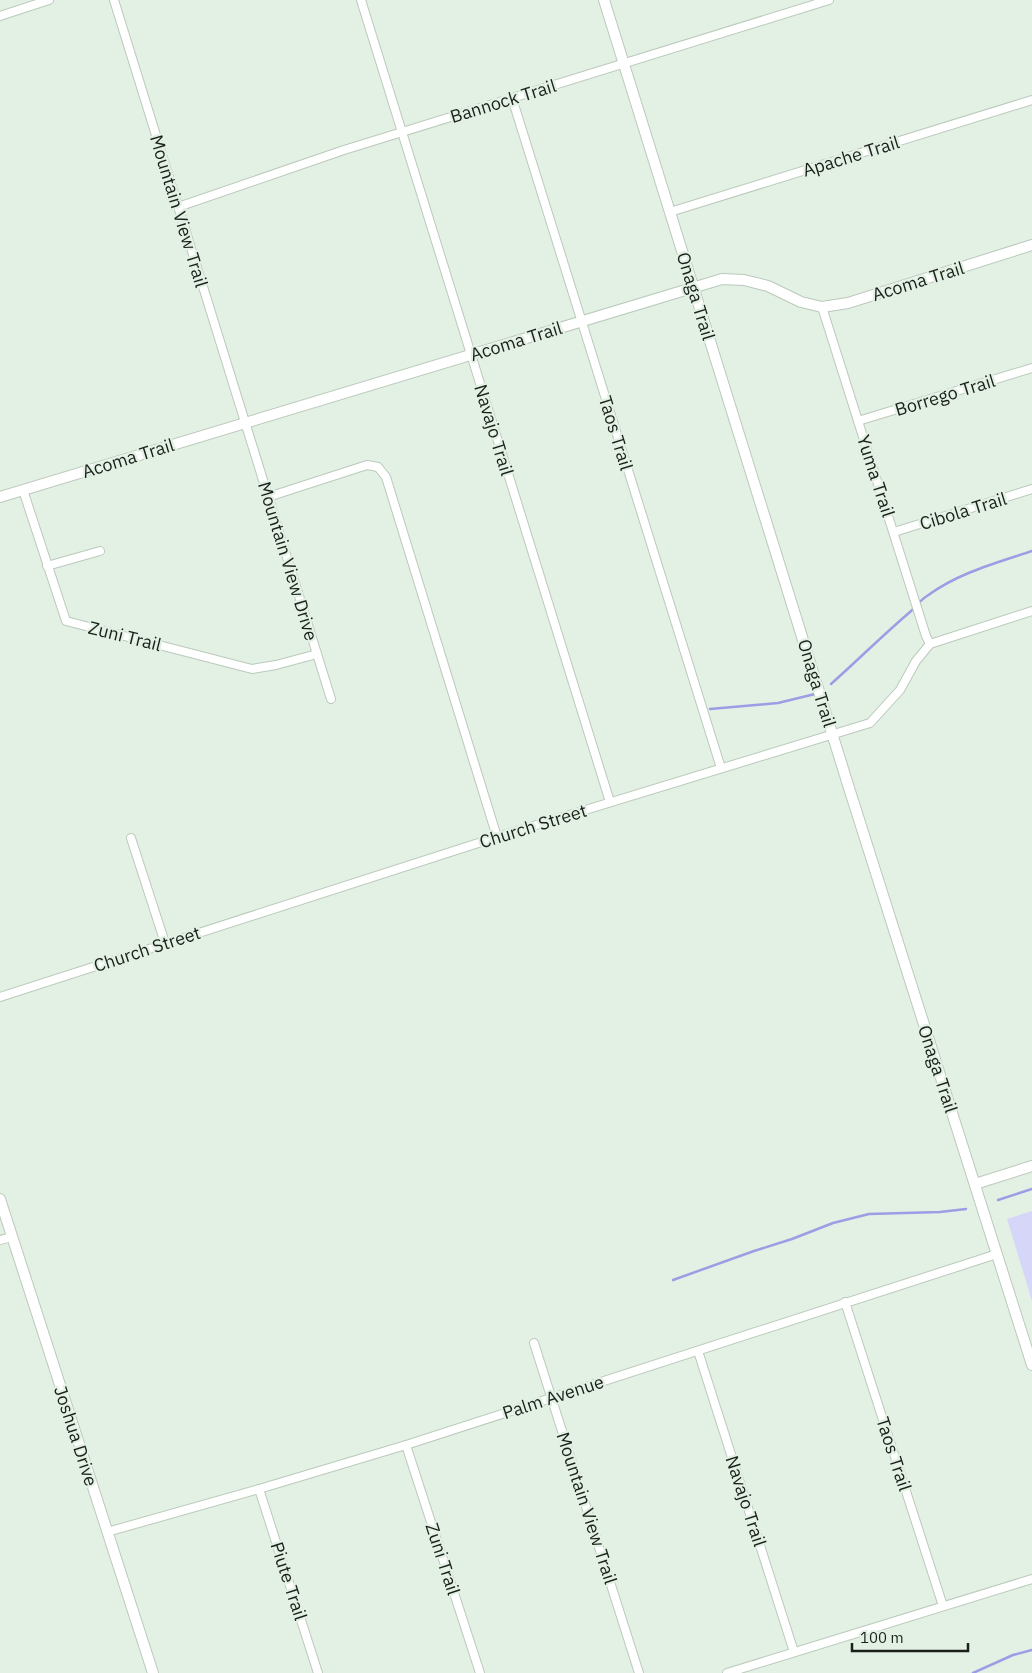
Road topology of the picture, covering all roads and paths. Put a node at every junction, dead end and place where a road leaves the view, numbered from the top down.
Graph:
1 (49, 0) edge
2 (114, 0) edge
3 (360, 0) edge
4 (604, 0) edge
5 (829, 0) edge
6 (0, 16) edge
7 (624, 63) junction
8 (512, 98) junction
9 (1032, 100) edge
10 (401, 132) junction
11 (178, 207) junction
12 (670, 212) junction
13 (1032, 245) edge
14 (692, 287) junction
15 (822, 307) junction
16 (581, 321) junction
17 (470, 354) junction
18 (1032, 368) edge
19 (858, 421) junction
20 (245, 423) junction
21 (1032, 489) edge
22 (22, 490) junction
23 (0, 497) edge
24 (268, 497) junction
25 (894, 532) junction
26 (100, 551) dead end
27 (47, 566) junction
28 (1032, 611) edge
29 (930, 644) junction
30 (317, 654) junction
31 (330, 699) dead end
32 (833, 734) junction
33 (721, 768) junction
34 (610, 802) junction
35 (131, 838) dead end
36 (497, 838) junction
37 (165, 943) junction
38 (0, 996) edge
39 (1032, 1166) edge
40 (975, 1184) junction
41 (0, 1199) edge
42 (12, 1237) junction
43 (0, 1240) edge
44 (997, 1254) junction
45 (845, 1302) junction
46 (534, 1343) dead end
47 (698, 1351) junction
48 (1032, 1364) edge
49 (551, 1397) junction
50 (406, 1445) junction
51 (259, 1489) junction
52 (107, 1532) junction
53 (1032, 1579) edge
54 (943, 1606) junction
55 (794, 1652) junction
56 (153, 1673) edge
57 (318, 1673) edge
58 (480, 1673) edge
59 (639, 1673) edge
60 (727, 1673) edge

1 - 6 street
2 - 11 street, Mountain View Trail
3 - 10 street, Navajo Trail
4 - 7 street, Onaga Trail
5 - 7 street, Bannock Trail
7 - 8 street, Bannock Trail
7 - 12 street, Onaga Trail
8 - 10 street, Bannock Trail
8 - 16 street, Taos Trail
9 - 12 street, Apache Trail
10 - 11 street, Bannock Trail
10 - 17 street, Navajo Trail
11 - 20 street, Mountain View Trail
12 - 14 street, Onaga Trail
13 - 15 street, Acoma Trail
14 - 15 street, Acoma Trail
14 - 16 street, Acoma Trail
14 - 32 street, Onaga Trail
15 - 19 street, Yuma Trail
16 - 17 street, Acoma Trail
16 - 33 street, Taos Trail
17 - 20 street, Acoma Trail
17 - 34 street, Navajo Trail
18 - 19 street, Borrego Trail
19 - 25 street, Yuma Trail
20 - 22 street, Acoma Trail
20 - 24 street, Mountain View Drive
21 - 25 street, Cibola Trail
22 - 23 street, Acoma Trail
22 - 27 street, Zuni Trail
24 - 30 street, Mountain View Drive
24 - 36 street
25 - 29 street, Yuma Trail
26 - 27 street
27 - 30 street, Zuni Trail
28 - 29 street
29 - 32 street, Church Street
30 - 31 street, Mountain View Drive
32 - 33 street, Church Street
32 - 40 street, Onaga Trail
33 - 34 street, Church Street
34 - 36 street, Church Street
35 - 37 street
36 - 37 street, Church Street
37 - 38 street, Church Street
39 - 40 street
40 - 44 street, Onaga Trail
41 - 42 street, Joshua Drive
42 - 43 street
42 - 52 street, Joshua Drive
44 - 45 street, Palm Avenue
44 - 48 street, Onaga Trail
45 - 47 street, Palm Avenue
45 - 54 street, Taos Trail
46 - 49 street, Mountain View Trail
47 - 49 street, Palm Avenue
47 - 55 street, Navajo Trail
49 - 50 street, Palm Avenue
49 - 59 street, Mountain View Trail
50 - 51 street, Palm Avenue
50 - 58 street, Zuni Trail
51 - 52 street, Palm Avenue
51 - 57 street, Piute Trail
52 - 56 street, Joshua Drive
53 - 54 street
54 - 55 street
55 - 60 street

